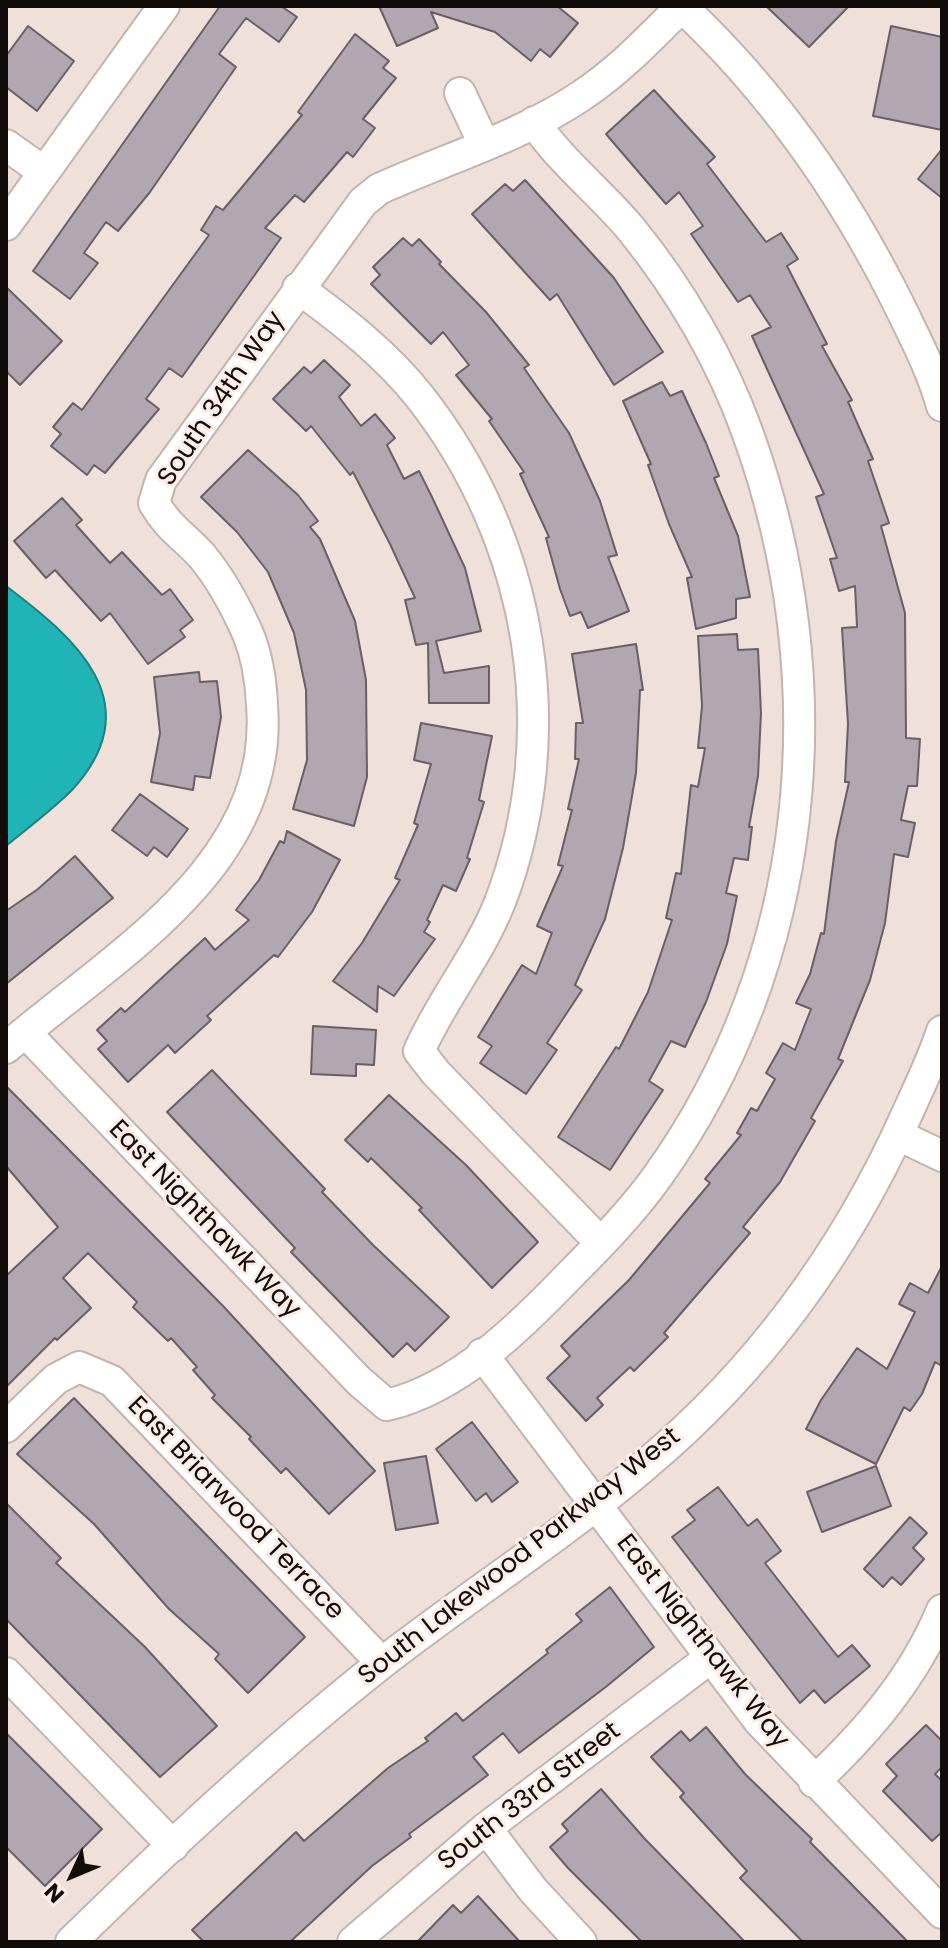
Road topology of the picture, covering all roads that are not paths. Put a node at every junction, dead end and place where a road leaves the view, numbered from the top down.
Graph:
1 (164, 6) edge
2 (681, 6) edge
3 (460, 93) dead end
4 (534, 122) junction
5 (484, 144) junction
6 (6, 145) edge
7 (44, 172) junction
8 (6, 225) edge
9 (298, 288) junction
10 (942, 406) edge
11 (942, 1031) edge
12 (15, 1040) edge
13 (898, 1135) junction
14 (942, 1156) edge
15 (601, 1243) junction
16 (482, 1354) junction
17 (6, 1427) edge
18 (595, 1504) junction
19 (942, 1610) edge
20 (710, 1658) junction
21 (382, 1663) junction
22 (6, 1673) edge
23 (814, 1782) junction
24 (486, 1828) junction
25 (173, 1846) junction
26 (942, 1913) edge
27 (71, 1942) edge
28 (353, 1942) edge
29 (581, 1942) edge

1 - 7 street
2 - 4 street, South 34th Way
2 - 10 street
3 - 5 street
4 - 5 street, South 34th Way
4 - 15 street
5 - 9 street, South 34th Way
6 - 7 street
7 - 8 street
9 - 12 street, South 34th Way
9 - 15 street
11 - 13 street, South Lakewood Parkway West
12 - 16 street, East Nighthawk Way
13 - 14 street
13 - 18 street, South Lakewood Parkway West
15 - 16 street
16 - 18 street, East Nighthawk Way
17 - 21 street, East Briarwood Terrace
18 - 20 street, East Nighthawk Way
18 - 21 street, South Lakewood Parkway West
19 - 23 street
20 - 23 street, East Nighthawk Way
20 - 24 street, South 33rd Street
21 - 25 street, South Lakewood Parkway West
22 - 25 street
23 - 26 street, East Nighthawk Way
24 - 28 street, South 33rd Street
24 - 29 street
25 - 27 street, South Lakewood Parkway West

